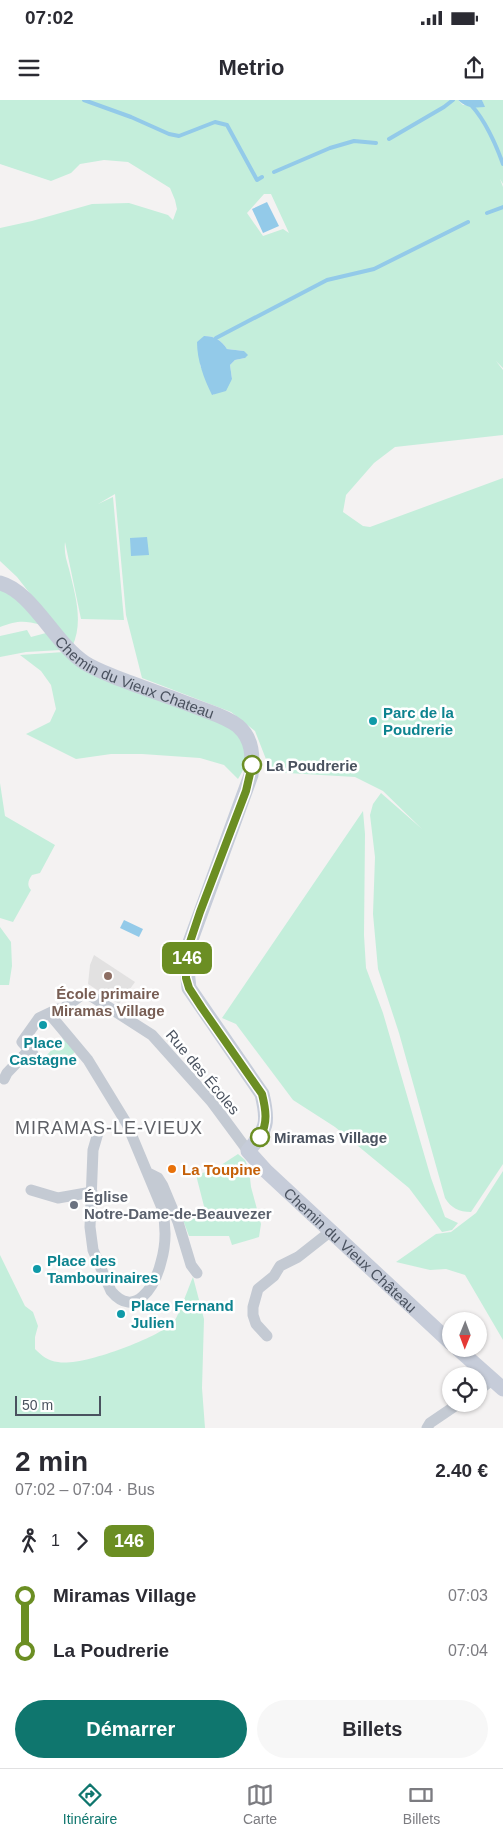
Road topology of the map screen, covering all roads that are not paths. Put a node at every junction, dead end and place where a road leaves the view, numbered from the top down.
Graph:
1 (0, 582) edge
2 (69, 1004) junction
3 (4, 1079) dead end
4 (100, 1126) dead end
5 (248, 1151) junction
6 (148, 1172) junction
7 (31, 1190) dead end
8 (92, 1192) junction
9 (332, 1232) junction
10 (197, 1273) dead end
11 (442, 1335) edge
12 (266, 1336) dead end
13 (468, 1358) edge
14 (498, 1385) edge
15 (446, 1412) edge
16 (427, 1428) edge

1 - 5 street, Chemin du Vieux Chateau
2 - 3 street
2 - 5 street, Rue des Écoles
2 - 6 street, Rue des Écoles
4 - 8 street
5 - 9 street, Chemin du Vieux Château
6 - 8 street
6 - 10 street
7 - 8 street
9 - 11 street, Chemin du Vieux Château
9 - 12 street
13 - 14 street
15 - 16 street

